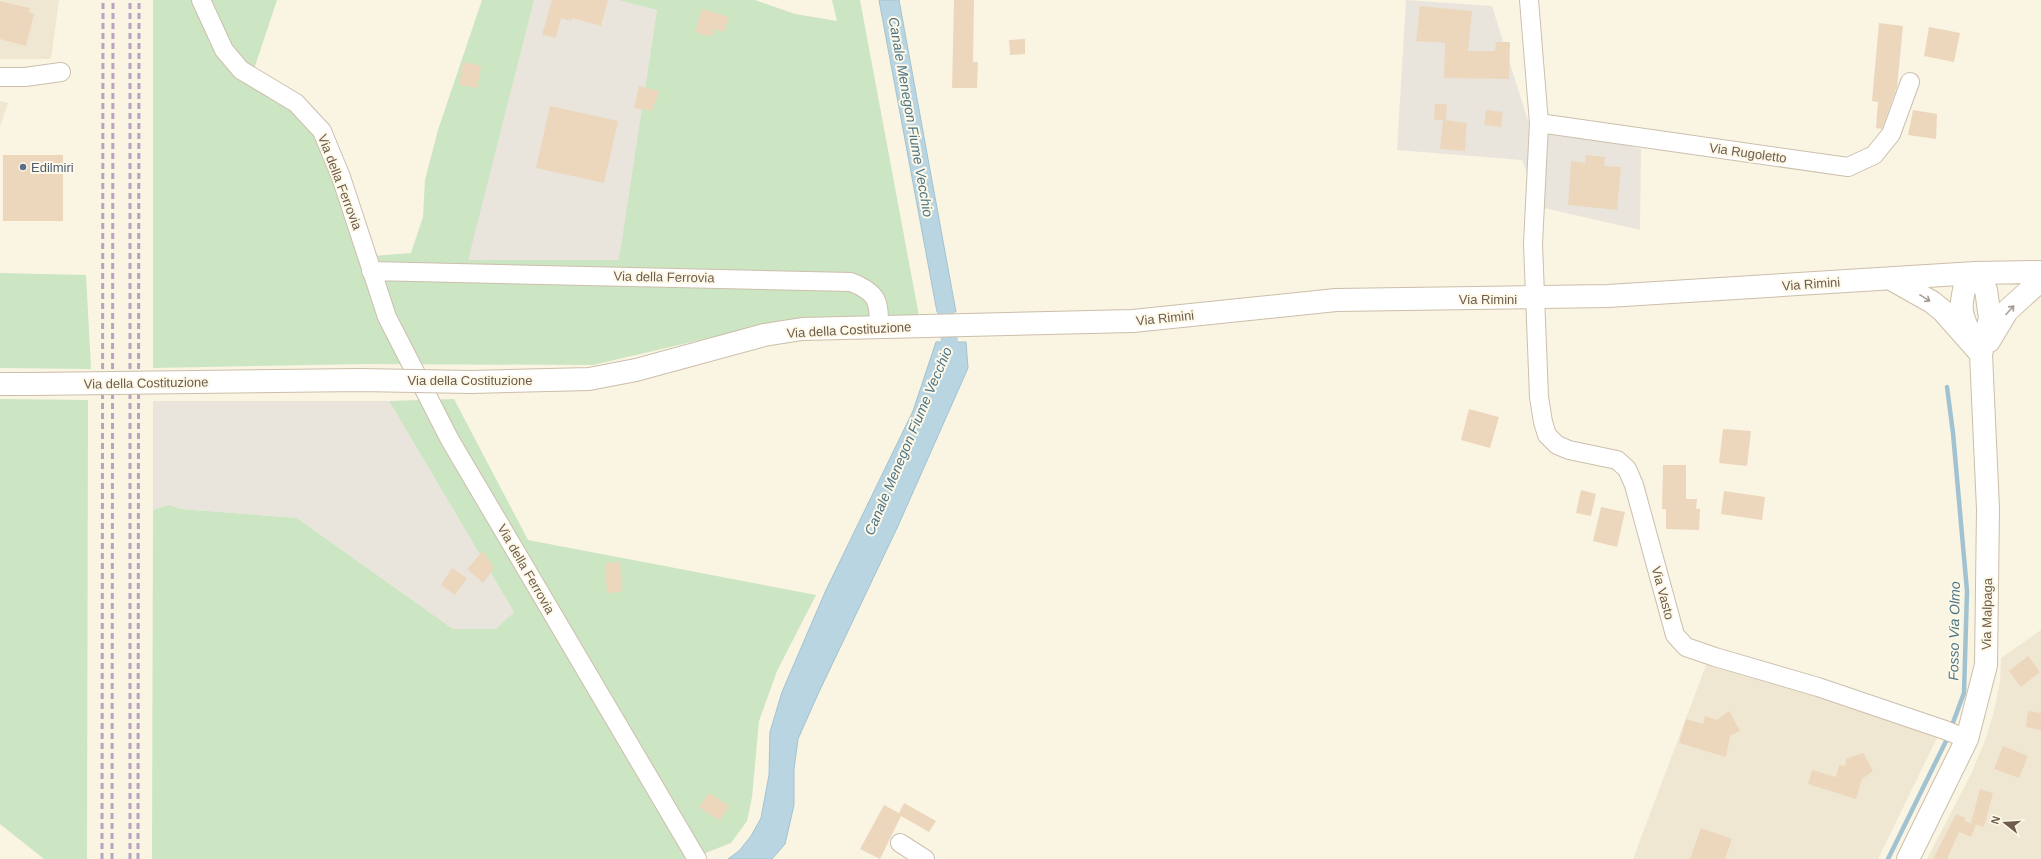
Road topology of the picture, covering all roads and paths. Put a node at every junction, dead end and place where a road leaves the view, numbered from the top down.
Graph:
1 (201, 0) edge
2 (1529, 0) edge
3 (62, 72) dead end
4 (0, 77) edge
5 (1910, 82) dead end
6 (1539, 123) junction
7 (371, 271) junction
8 (2041, 272) edge
9 (1971, 274) junction
10 (1891, 279) junction
11 (2041, 280) edge
12 (1535, 299) junction
13 (928, 326) joint
14 (879, 327) junction
15 (1981, 354) junction
16 (0, 384) edge
17 (1956, 734) junction
18 (900, 843) dead end
19 (696, 858) edge
20 (925, 859) edge
21 (1908, 859) edge

1 - 7 street, Via della Ferrovia
2 - 6 street
3 - 4 street
5 - 6 street, Via Rugoletto
6 - 12 street
7 - 14 street, Via della Ferrovia
7 - 19 street, Via della Ferrovia
8 - 9 main road, Via Rimini
9 - 10 main road, Via Rimini
9 - 15 main road, Via Malpaga
10 - 12 main road, Via Rimini
10 -> 15 main road
15 -> 11 main road
12 - 13 main road, Via Rimini
12 - 17 street, Via Vasto
13 - 14 main road, Via della Costituzione
14 - 16 main road, Via della Costituzione, bridge
15 - 17 main road, Via Malpaga
17 - 21 main road, Via Malpaga
18 - 20 street

